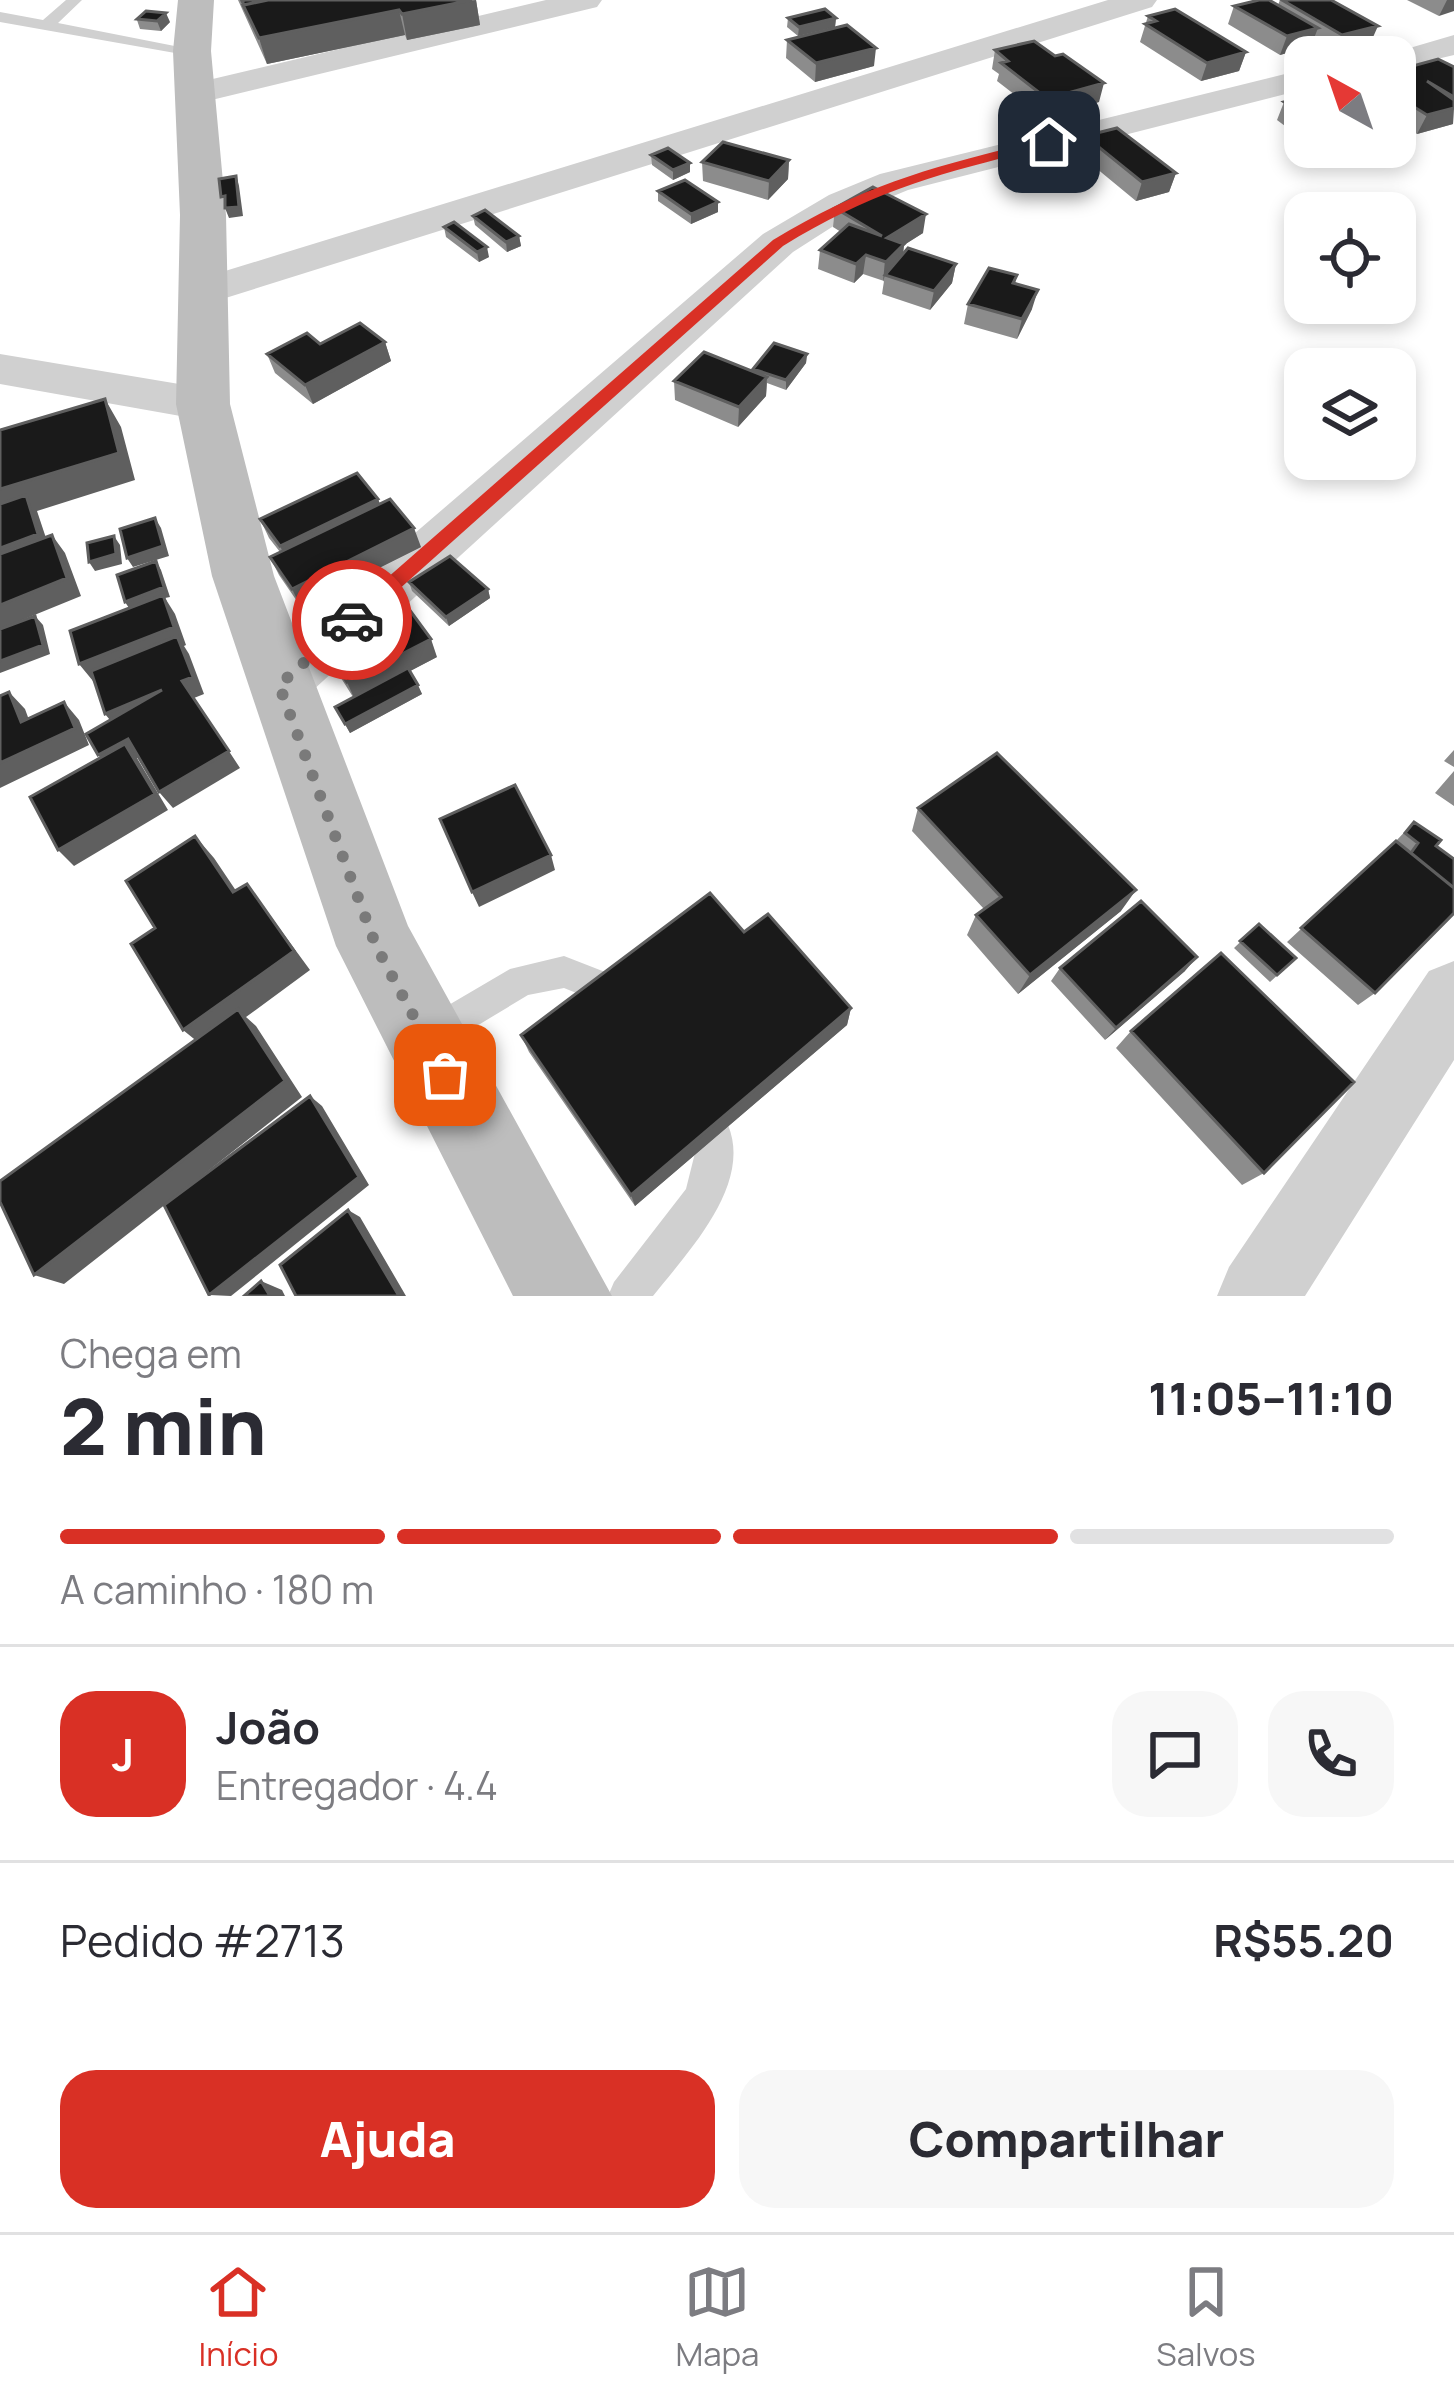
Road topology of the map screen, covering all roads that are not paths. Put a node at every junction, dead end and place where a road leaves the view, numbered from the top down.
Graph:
1 (75, 0) edge
2 (586, 0) edge
3 (1141, 0) edge
4 (0, 17) edge
5 (46, 24) junction
6 (1454, 45) edge
7 (194, 48) edge
8 (1416, 54) edge
9 (1284, 84) edge
10 (200, 292) junction
11 (0, 369) edge
12 (203, 404) junction
13 (279, 685) junction
14 (610, 991) edge
15 (1454, 996) edge
16 (424, 1038) junction
17 (716, 1138) edge
18 (564, 1296) edge
19 (628, 1296) edge
20 (1258, 1296) edge

1 - 5 lane
2 - 7 street
3 - 10 street
4 - 5 lane
5 - 7 lane
6 - 8 street
7 - 10 main road
9 - 13 street
10 - 12 main road
11 - 12 street
12 - 13 main road
13 - 16 main road
14 - 16 lane
15 - 20 street
16 - 18 main road
17 - 19 lane

